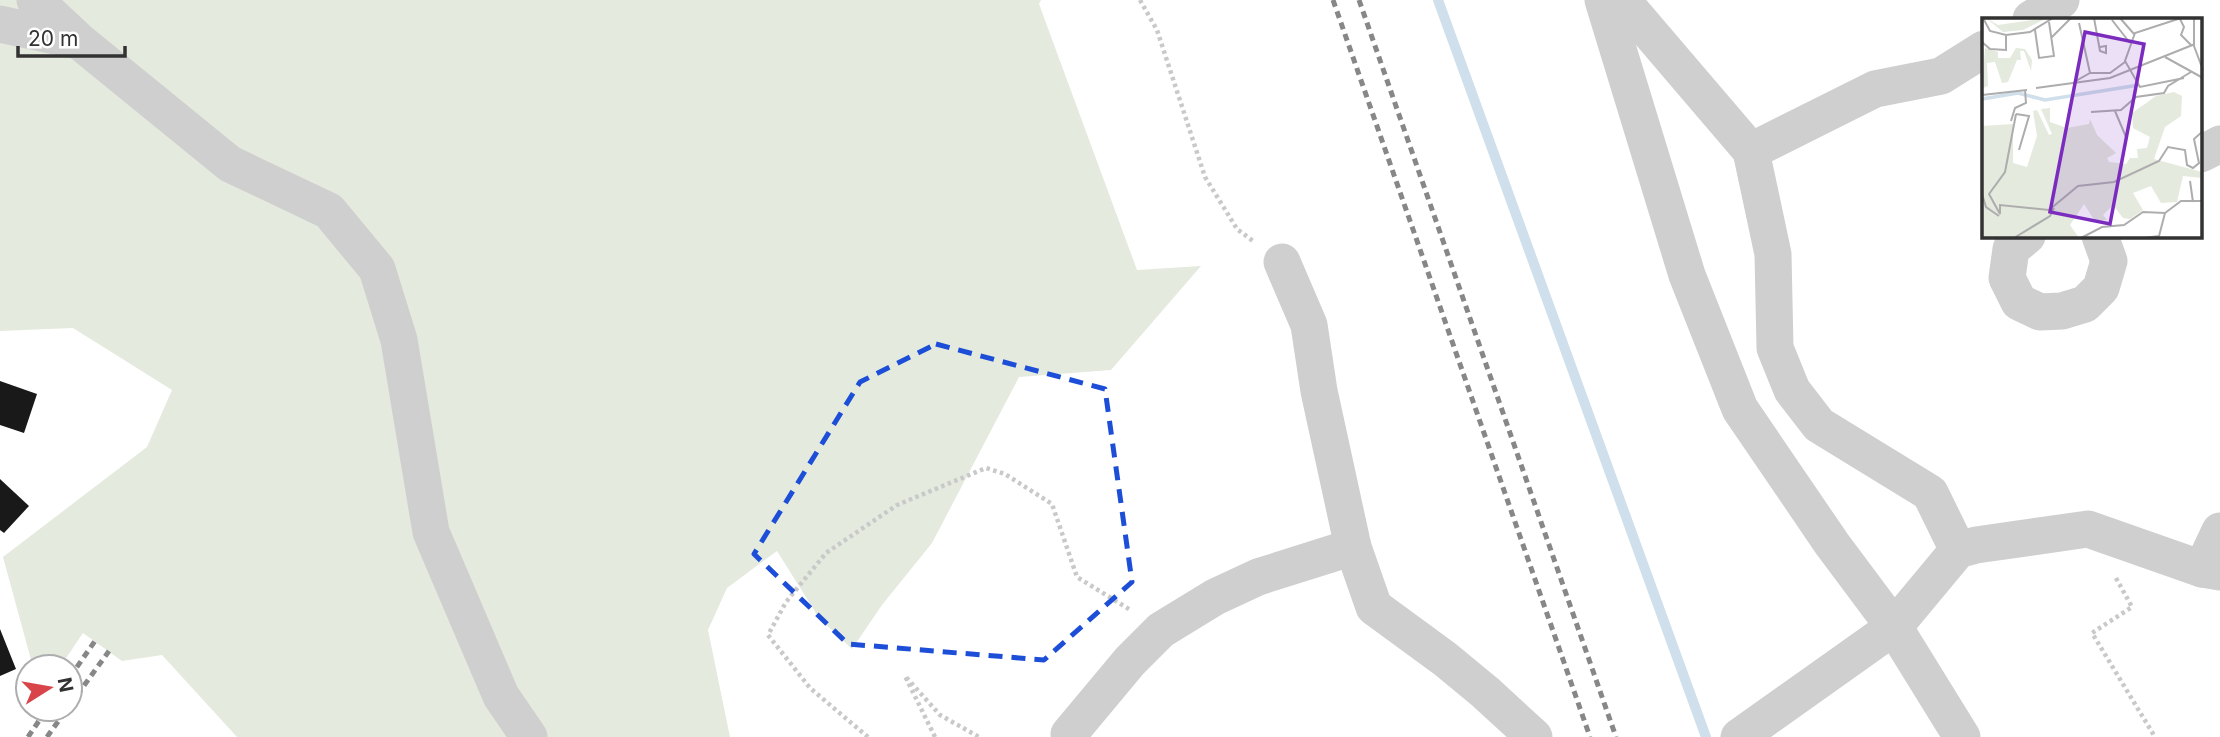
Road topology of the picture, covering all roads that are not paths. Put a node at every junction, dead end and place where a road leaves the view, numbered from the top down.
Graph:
1 (35, 0) edge
2 (1603, 0) edge
3 (1622, 0) edge
4 (2061, 0) edge
5 (2033, 18) edge
6 (0, 23) edge
7 (79, 41) junction
8 (1982, 50) edge
9 (2220, 144) edge
10 (1751, 151) junction
11 (2202, 153) edge
12 (2025, 238) edge
13 (2101, 238) edge
14 (1282, 262) dead end
15 (2220, 531) edge
16 (1353, 547) junction
17 (1958, 550) junction
18 (2211, 571) edge
19 (1894, 627) junction
20 (1069, 734) dead end
21 (529, 737) edge
22 (1534, 737) edge
23 (1740, 737) edge
24 (1962, 737) edge

1 - 7 street
2 - 19 street
3 - 10 street
4 - 5 street
6 - 7 street
7 - 21 street
8 - 10 street
9 - 11 street
10 - 17 street
12 - 13 street
14 - 16 street
15 - 18 street
16 - 20 street
16 - 22 street
17 - 18 street
17 - 19 street
19 - 23 street
19 - 24 street

